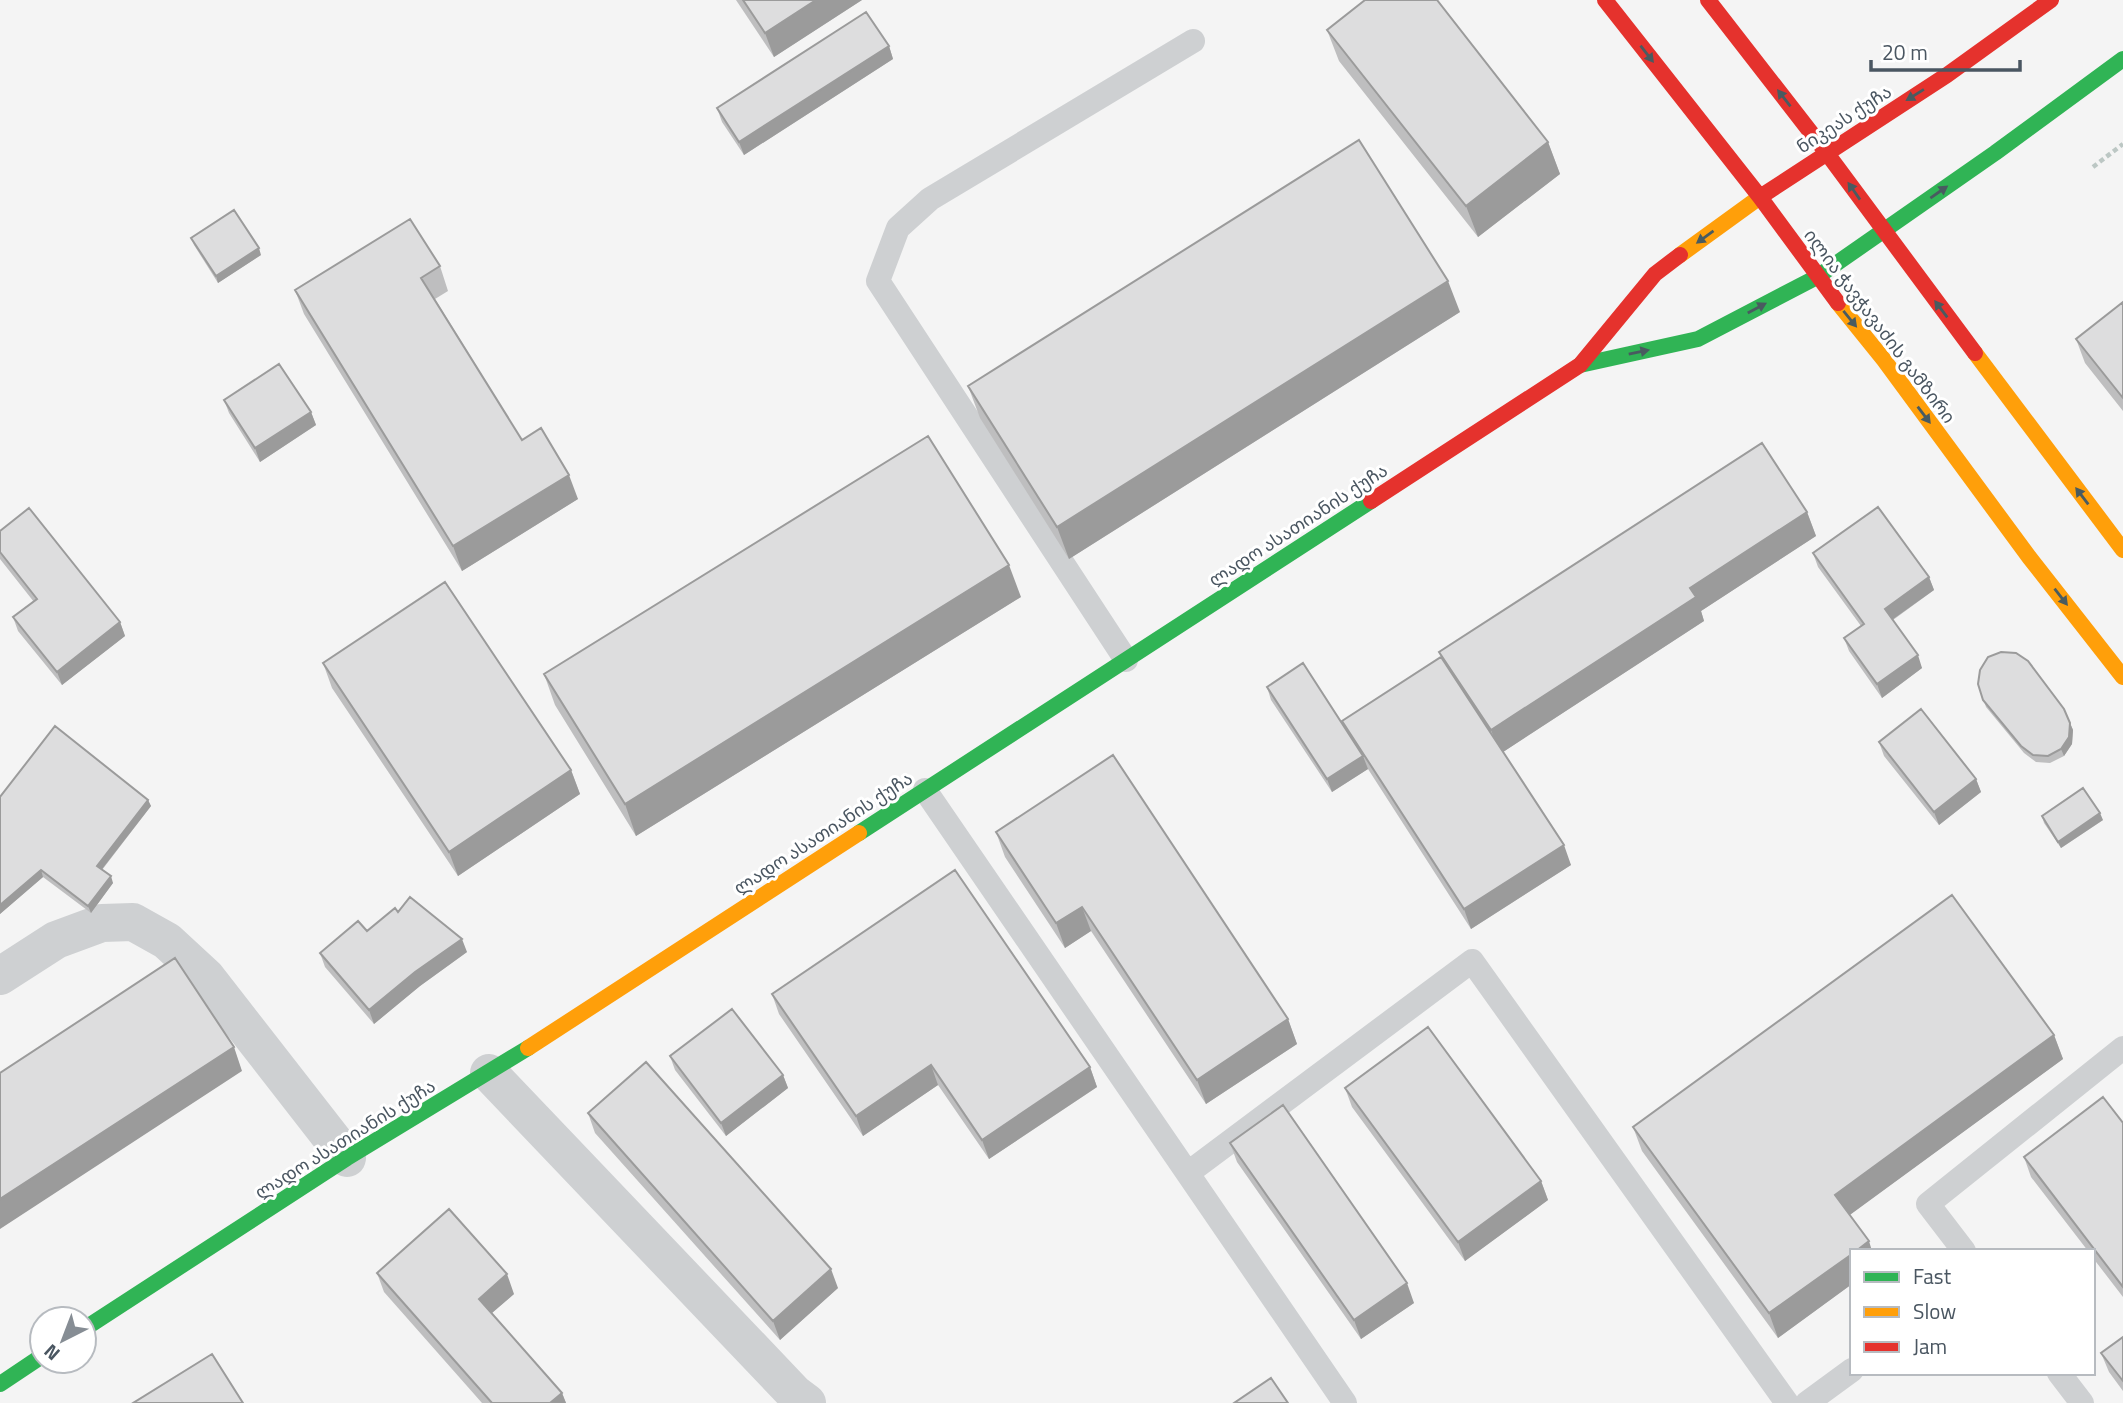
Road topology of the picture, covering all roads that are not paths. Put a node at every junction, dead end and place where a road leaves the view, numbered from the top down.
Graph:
1 (1605, 0) edge
2 (1708, 0) edge
3 (2051, 0) edge
4 (1193, 41) dead end
5 (2123, 59) edge
6 (1826, 152) junction
7 (1760, 197) junction
8 (1882, 231) junction
9 (1817, 277) junction
10 (1580, 365) junction
11 (2123, 550) edge
12 (1126, 660) junction
13 (2123, 677) edge
14 (925, 790) junction
15 (0, 976) edge
16 (2123, 1048) edge
17 (489, 1073) junction
18 (347, 1158) junction
19 (1188, 1173) junction
20 (1962, 1249) edge
21 (98, 1320) edge
22 (28, 1365) edge
23 (1850, 1371) edge
24 (2061, 1375) edge
25 (0, 1384) edge
26 (807, 1403) edge
27 (1345, 1403) edge
28 (1787, 1403) edge
29 (1807, 1403) edge
30 (2082, 1403) edge

1 -> 7 main road, ილია ჭავჭავაძის გამზირი
6 -> 2 main road
3 -> 6 main road, ნიკეას ქუჩა
4 - 12 lane
8 -> 5 main road
6 - 7 main road, ნიკეას ქუჩა
8 -> 6 main road
7 - 9 main road, ილია ჭავჭავაძის გამზირი
7 -> 10 main road, ლადო ასათიანის ქუჩა
8 - 9 main road, ლადო ასათიანის ქუჩა
11 -> 8 main road
10 -> 9 main road, ლადო ასათიანის ქუჩა
9 -> 13 main road, ილია ჭავჭავაძის გამზირი
10 - 12 main road, ლადო ასათიანის ქუჩა
12 - 14 main road, ლადო ასათიანის ქუჩა
14 - 17 main road, ლადო ასათიანის ქუჩა
14 - 19 lane
15 - 18 street
16 - 20 lane
17 - 18 main road, ლადო ასათიანის ქუჩა
17 - 26 street
18 - 21 main road, ლადო ასათიანის ქუჩა
19 - 27 lane
19 - 28 lane
22 - 25 main road
23 - 29 lane
24 - 30 lane

